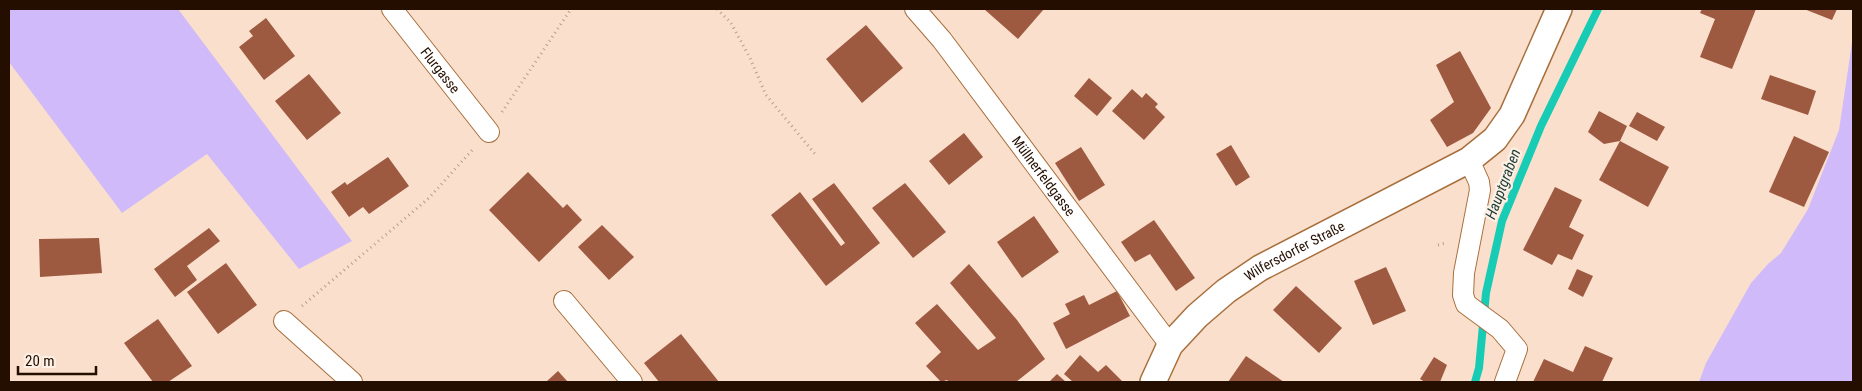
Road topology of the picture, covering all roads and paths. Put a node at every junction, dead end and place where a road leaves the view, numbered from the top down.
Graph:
1 (392, 9) edge
2 (572, 9) edge
3 (718, 9) edge
4 (915, 9) edge
5 (1559, 9) edge
6 (489, 132) junction
7 (815, 154) dead end
8 (1469, 160) junction
9 (564, 301) dead end
10 (284, 321) joint
11 (1170, 345) junction
12 (352, 382) edge
13 (632, 382) edge
14 (1153, 382) edge
15 (1505, 382) edge

1 - 6 street, Flurgasse
2 - 6 path
3 - 7 path
4 - 11 street, Müllnerfeldgasse
5 - 8 street, Wilfersdorfer Straße
6 - 10 path
8 - 11 street, Wilfersdorfer Straße
8 - 15 street
9 - 13 street
10 - 12 street
11 - 14 street, Wilfersdorfer Straße

